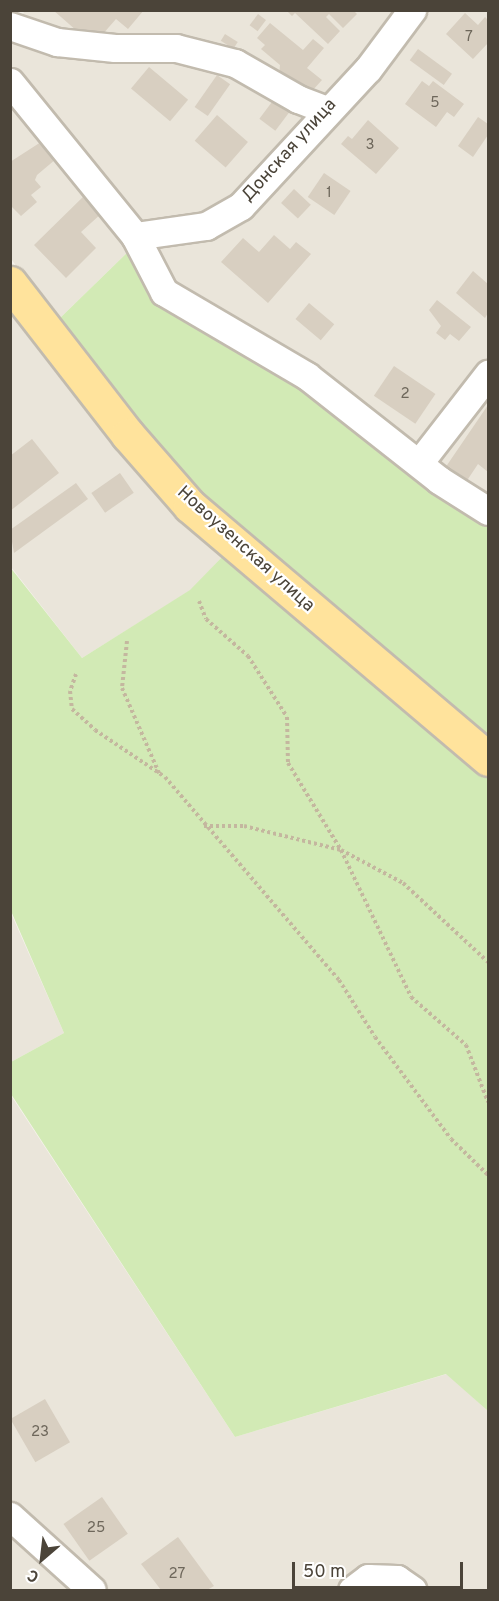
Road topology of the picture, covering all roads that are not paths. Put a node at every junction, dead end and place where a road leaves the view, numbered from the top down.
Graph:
1 (14, 10) edge
2 (412, 10) edge
3 (10, 14) edge
4 (10, 26) edge
5 (10, 82) edge
6 (327, 110) junction
7 (135, 236) junction
8 (10, 283) edge
9 (489, 374) edge
10 (419, 463) junction
11 (489, 511) edge
12 (489, 759) edge
13 (10, 1516) edge
14 (92, 1590) edge
15 (352, 1590) edge
16 (413, 1590) edge

1 - 3 street
2 - 6 street, Донская улица
4 - 6 street
5 - 7 street
6 - 7 street, Донская улица
7 - 10 street
8 - 12 main road, Новоузенская улица
9 - 10 street
10 - 11 street
13 - 14 street
15 - 16 street

